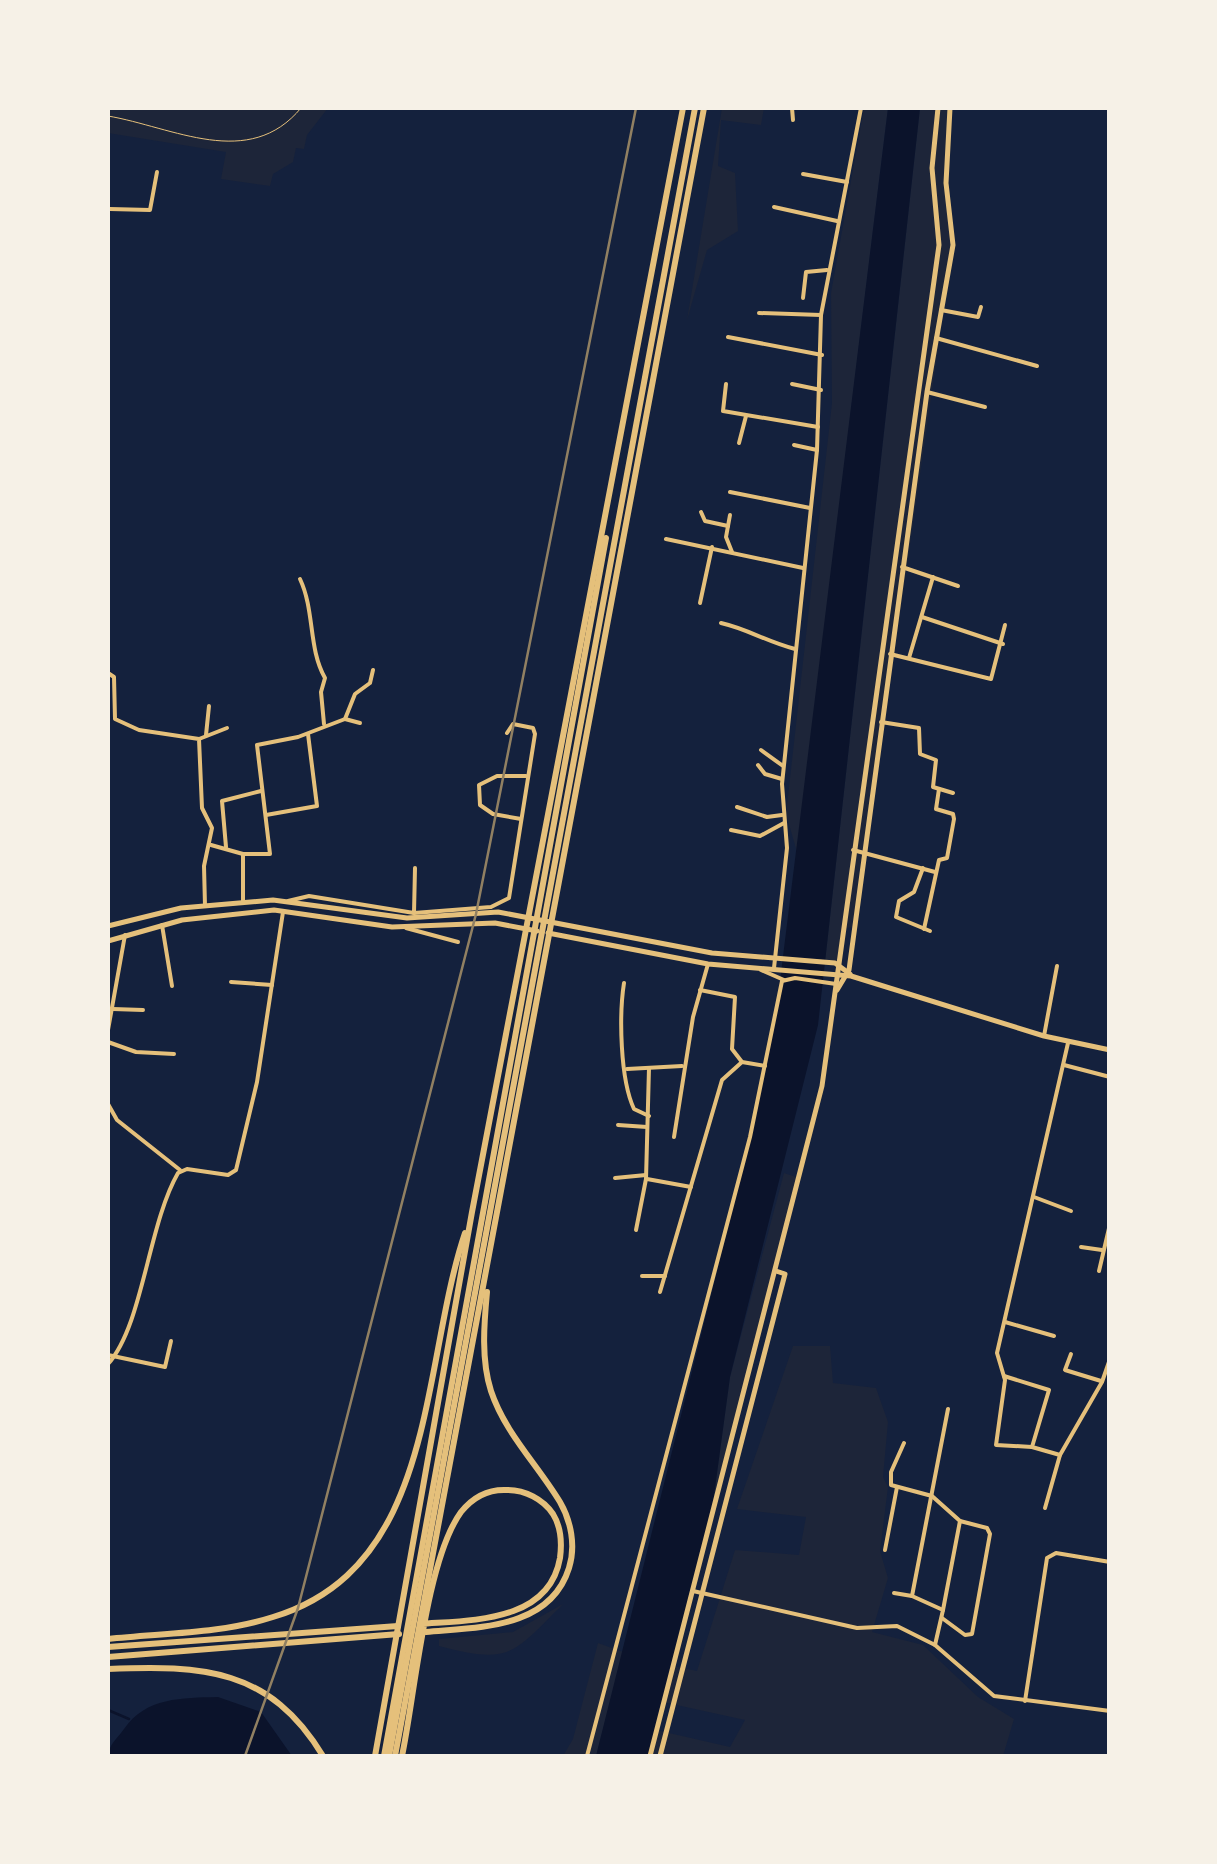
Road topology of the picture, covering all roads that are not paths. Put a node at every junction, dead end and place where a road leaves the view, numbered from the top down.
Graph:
1 (301, 108) edge
2 (684, 108) edge
3 (695, 108) edge
4 (704, 108) edge
5 (792, 108) edge
6 (860, 108) edge
7 (938, 108) edge
8 (950, 108) edge
9 (108, 116) edge
10 (793, 120) dead end
11 (157, 172) dead end
12 (803, 174) dead end
13 (847, 182) junction
14 (774, 207) dead end
15 (108, 209) edge
16 (838, 221) junction
17 (108, 230) edge
18 (827, 270) junction
19 (936, 274) junction
20 (949, 276) junction
21 (803, 298) dead end
22 (981, 307) dead end
23 (941, 310) junction
24 (759, 312) dead end
25 (821, 315) junction
26 (728, 338) dead end
27 (936, 338) junction
28 (822, 354) junction
29 (1037, 366) dead end
30 (726, 384) dead end
31 (792, 384) dead end
32 (822, 390) junction
33 (927, 392) junction
34 (986, 408) dead end
35 (746, 416) junction
36 (818, 426) junction
37 (740, 443) dead end
38 (794, 445) dead end
39 (816, 450) junction
40 (730, 492) dead end
41 (810, 508) junction
42 (702, 512) dead end
43 (730, 515) dead end
44 (728, 526) junction
45 (666, 540) dead end
46 (712, 547) junction
47 (732, 552) junction
48 (902, 567) junction
49 (803, 568) junction
50 (934, 577) junction
51 (300, 579) dead end
52 (958, 586) dead end
53 (700, 604) dead end
54 (922, 617) junction
55 (721, 623) dead end
56 (1005, 625) dead end
57 (1004, 644) junction
58 (794, 649) junction
59 (890, 654) junction
60 (909, 658) junction
61 (373, 670) dead end
62 (108, 673) edge
63 (209, 706) dead end
64 (345, 719) junction
65 (881, 722) junction
66 (360, 723) dead end
67 (324, 724) junction
68 (227, 728) dead end
69 (308, 732) junction
70 (507, 732) dead end
71 (206, 735) junction
72 (199, 740) junction
73 (761, 750) dead end
74 (758, 764) dead end
75 (783, 766) junction
76 (528, 776) junction
77 (782, 779) junction
78 (938, 789) junction
79 (261, 791) junction
80 (954, 794) dead end
81 (737, 807) dead end
82 (266, 815) junction
83 (782, 815) junction
84 (521, 819) junction
85 (784, 823) junction
86 (731, 830) dead end
87 (212, 845) junction
88 (226, 847) junction
89 (853, 850) junction
90 (864, 853) junction
91 (243, 854) junction
92 (415, 868) dead end
93 (922, 868) junction
94 (938, 872) junction
95 (288, 901) junction
96 (243, 902) junction
97 (205, 906) junction
98 (283, 910) junction
99 (414, 914) junction
100 (108, 926) edge
101 (162, 926) junction
102 (843, 926) junction
103 (855, 927) junction
104 (406, 928) junction
105 (125, 935) junction
106 (108, 941) edge
107 (458, 942) dead end
108 (779, 958) junction
109 (708, 964) junction
110 (836, 964) junction
111 (1056, 966) dead end
112 (756, 968) junction
113 (778, 968) junction
114 (834, 973) junction
115 (849, 974) junction
116 (784, 980) junction
117 (231, 982) dead end
118 (624, 983) dead end
119 (272, 984) junction
120 (835, 985) junction
121 (172, 986) dead end
122 (700, 990) junction
123 (111, 1001) edge
124 (114, 1009) junction
125 (144, 1010) dead end
126 (108, 1030) edge
127 (1044, 1036) junction
128 (108, 1042) edge
129 (1068, 1043) junction
130 (1110, 1050) edge
131 (174, 1054) dead end
132 (742, 1062) junction
133 (1064, 1065) junction
134 (685, 1066) junction
135 (765, 1066) junction
136 (649, 1068) junction
137 (627, 1069) junction
138 (1110, 1077) edge
139 (108, 1104) edge
140 (648, 1116) junction
141 (618, 1125) dead end
142 (647, 1127) junction
143 (674, 1137) dead end
144 (180, 1170) junction
145 (646, 1177) junction
146 (614, 1178) dead end
147 (691, 1187) junction
148 (1034, 1197) junction
149 (472, 1212) junction
150 (1071, 1212) dead end
151 (1110, 1224) edge
152 (636, 1230) dead end
153 (1081, 1247) dead end
154 (1102, 1250) junction
155 (489, 1261) junction
156 (776, 1271) junction
157 (1100, 1271) dead end
158 (642, 1276) dead end
159 (665, 1276) junction
160 (660, 1292) dead end
161 (1005, 1322) junction
162 (1054, 1336) dead end
163 (172, 1341) dead end
164 (1070, 1354) dead end
165 (1109, 1358) edge
166 (109, 1359) edge
167 (1004, 1376) junction
168 (1102, 1382) junction
169 (948, 1409) dead end
170 (904, 1444) dead end
171 (1032, 1447) junction
172 (1060, 1455) junction
173 (897, 1487) junction
174 (932, 1496) junction
175 (1045, 1508) dead end
176 (960, 1521) junction
177 (885, 1550) dead end
178 (1110, 1562) edge
179 (692, 1592) junction
180 (702, 1593) junction
181 (894, 1593) dead end
182 (912, 1596) junction
183 (943, 1610) junction
184 (942, 1618) junction
185 (449, 1626) junction
186 (128, 1641) junction
187 (108, 1643) edge
188 (935, 1645) junction
189 (108, 1657) edge
190 (108, 1669) edge
191 (1024, 1702) junction
192 (1110, 1711) edge
193 (323, 1756) edge
194 (374, 1756) edge
195 (392, 1756) edge
196 (587, 1756) edge
197 (650, 1756) edge
198 (660, 1756) edge

1 - 9 lane
2 - 149 highway
2 - 195 highway
3 - 195 highway
4 - 155 highway
5 - 10 street
6 - 13 street
7 - 19 main road
8 - 20 main road
11 - 15 street
12 - 13 street
13 - 16 street
14 - 16 street
15 - 17 street
16 - 18 street
18 - 21 street
18 - 25 street
19 - 20 main road
19 - 89 main road
20 - 23 main road
22 - 23 street
23 - 27 main road
24 - 25 street
25 - 28 street
26 - 28 street
27 - 29 street
27 - 33 main road
28 - 32 street
30 - 35 street
31 - 32 street
32 - 36 street
33 - 34 street
33 - 48 main road
35 - 36 street
35 - 37 street
36 - 39 street
38 - 39 street
39 - 41 street
40 - 41 street
41 - 49 street
42 - 44 street
43 - 44 street
44 - 47 street
45 - 46 street
46 - 47 street
46 - 53 street
47 - 49 street
48 - 50 street
48 - 59 main road
49 - 58 street
50 - 52 street
50 - 54 street
51 - 67 street
54 - 57 street
54 - 60 street
55 - 58 street
56 - 57 street
57 - 60 street
58 - 75 street
59 - 60 street
59 - 65 main road
61 - 64 street
62 - 72 street
63 - 71 street
64 - 66 street
64 - 67 street
65 - 78 street
65 - 90 main road
67 - 69 street
68 - 71 street
69 - 79 street
69 - 82 street
70 - 76 street
71 - 72 street
72 - 87 street
73 - 75 street
74 - 77 street
75 - 77 street
76 - 84 street
76 - 84 street
77 - 83 street
78 - 80 street
78 - 94 street
79 - 82 street
79 - 88 street
81 - 83 street
82 - 91 street
83 - 85 street
84 - 99 street
85 - 86 street
85 - 108 street
87 - 88 street
87 - 97 street
88 - 91 street
89 - 90 street
89 - 102 main road
90 - 93 street
90 - 103 main road
91 - 96 street
92 - 99 street
93 - 94 street
93 - 94 street
95 - 96 main road
95 - 99 street
95 - 108 main road
96 - 97 main road
97 - 100 main road
98 - 101 main road
98 - 104 main road
98 - 119 street
101 - 105 main road
101 - 121 street
102 - 103 main road
102 - 110 main road
103 - 115 main road
104 - 107 street
104 - 109 main road
105 - 106 main road
105 - 123 street
108 - 110 main road
108 - 113 street
109 - 112 main road
109 - 122 street
110 - 114 main road
110 - 115 main road
111 - 127 street
112 - 113 main road
112 - 116 street
113 - 114 main road
114 - 115 main road
114 - 120 main road
115 - 120 main road
115 - 127 main road
116 - 120 street
116 - 135 street
117 - 119 street
118 - 137 street
119 - 144 street
120 - 156 main road
122 - 132 street
122 - 134 street
123 - 124 street
124 - 125 street
124 - 126 street
127 - 129 main road
128 - 131 street
129 - 130 main road
129 - 133 street
132 - 135 street
132 - 147 street
133 - 138 street
133 - 148 street
134 - 136 street
134 - 143 street
135 - 196 street
136 - 137 street
136 - 140 street
137 - 140 street
139 - 144 street
140 - 142 street
141 - 142 street
142 - 145 street
144 - 166 street
145 - 146 street
145 - 147 street
145 - 152 street
147 - 159 street
148 - 150 street
148 - 161 street
149 - 186 highway
149 - 194 highway
151 - 154 street
153 - 154 street
154 - 157 street
155 - 185 highway
155 - 195 highway
156 - 179 main road
156 - 180 main road
158 - 159 street
159 - 160 street
161 - 162 street
161 - 167 street
163 - 166 street
164 - 168 street
165 - 168 street
167 - 171 street
167 - 171 street
168 - 172 street
169 - 174 street
170 - 173 street
171 - 172 street
172 - 175 street
173 - 174 street
173 - 177 street
174 - 176 street
174 - 182 street
176 - 183 street
176 - 184 street
178 - 191 street
179 - 180 street
179 - 197 main road
180 - 188 street
180 - 198 main road
181 - 182 street
182 - 183 street
183 - 184 street
184 - 188 street
185 - 186 highway
185 - 189 highway
185 - 195 highway
186 - 187 highway
188 - 191 street
190 - 193 highway
191 - 192 street

